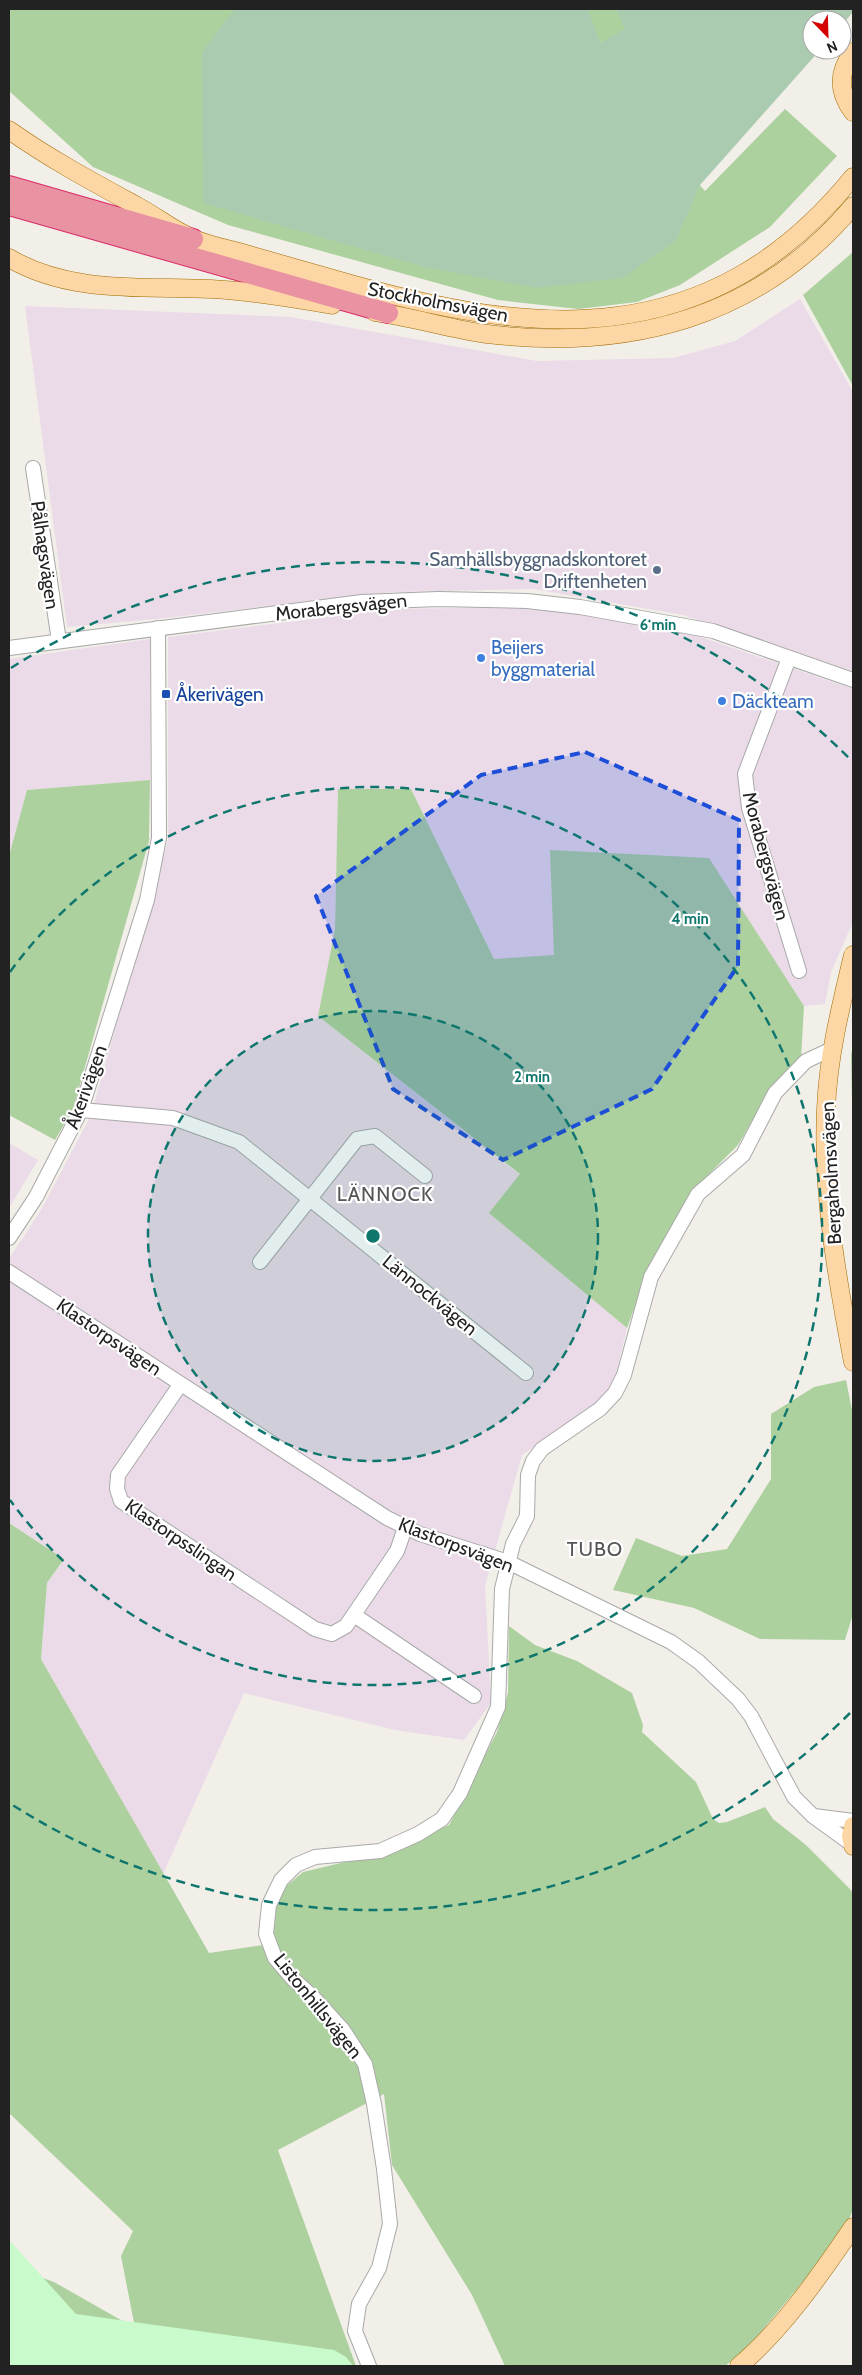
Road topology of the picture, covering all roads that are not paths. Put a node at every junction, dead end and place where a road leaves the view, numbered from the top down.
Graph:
1 (853, 52) edge
2 (853, 112) edge
3 (9, 130) edge
4 (853, 177) edge
5 (9, 186) edge
6 (9, 205) edge
7 (853, 206) edge
8 (193, 239) junction
9 (9, 258) edge
10 (388, 314) junction
11 (33, 468) dead end
12 (158, 628) junction
13 (58, 641) junction
14 (9, 648) edge
15 (789, 658) junction
16 (853, 680) edge
17 (853, 955) edge
18 (799, 971) dead end
19 (832, 1049) junction
20 (81, 1110) junction
21 (425, 1176) dead end
22 (310, 1198) junction
23 (9, 1238) edge
24 (260, 1262) dead end
25 (9, 1272) edge
26 (853, 1362) edge
27 (526, 1373) dead end
28 (180, 1385) junction
29 (405, 1528) junction
30 (508, 1562) junction
31 (354, 1615) junction
32 (474, 1696) dead end
33 (813, 1816) junction
34 (853, 1821) edge
35 (853, 1826) edge
36 (853, 1845) edge
37 (853, 2226) edge
38 (369, 2366) edge
39 (739, 2366) edge

1 - 2 main road
3 - 8 main road, Stockholmsvägen
4 - 8 main road, Stockholmsvägen
5 - 8 highway
6 - 10 highway
7 - 10 main road, Stockholmsvägen
9 - 10 main road, Stockholmsvägen
11 - 13 street, Pålhagsvägen
12 - 13 street, Morabergsvägen
12 - 15 street, Morabergsvägen
12 - 20 street, Åkerivägen
13 - 14 street, Morabergsvägen
15 - 16 street, Morabergsvägen
15 - 18 street, Morabergsvägen
17 - 19 main road, Bergaholmsvägen
19 - 26 main road, Bergaholmsvägen
19 - 30 street, Listonhillsvägen
20 - 22 street, Lännockvägen
20 - 23 street, Åkerivägen
21 - 22 street
22 - 24 street
22 - 27 street, Lännockvägen
25 - 28 street, Klastorpsvägen
28 - 29 street, Klastorpsvägen
28 - 31 street, Klastorpsslingan
29 - 30 street, Klastorpsvägen
29 - 31 street, Klastorpsslingan
30 - 33 street, Klastorpsvägen
30 - 38 street, Listonhillsvägen
31 - 32 street
33 - 34 street
33 - 36 street, Klastorpsvägen
35 - 36 main road
37 - 39 main road

